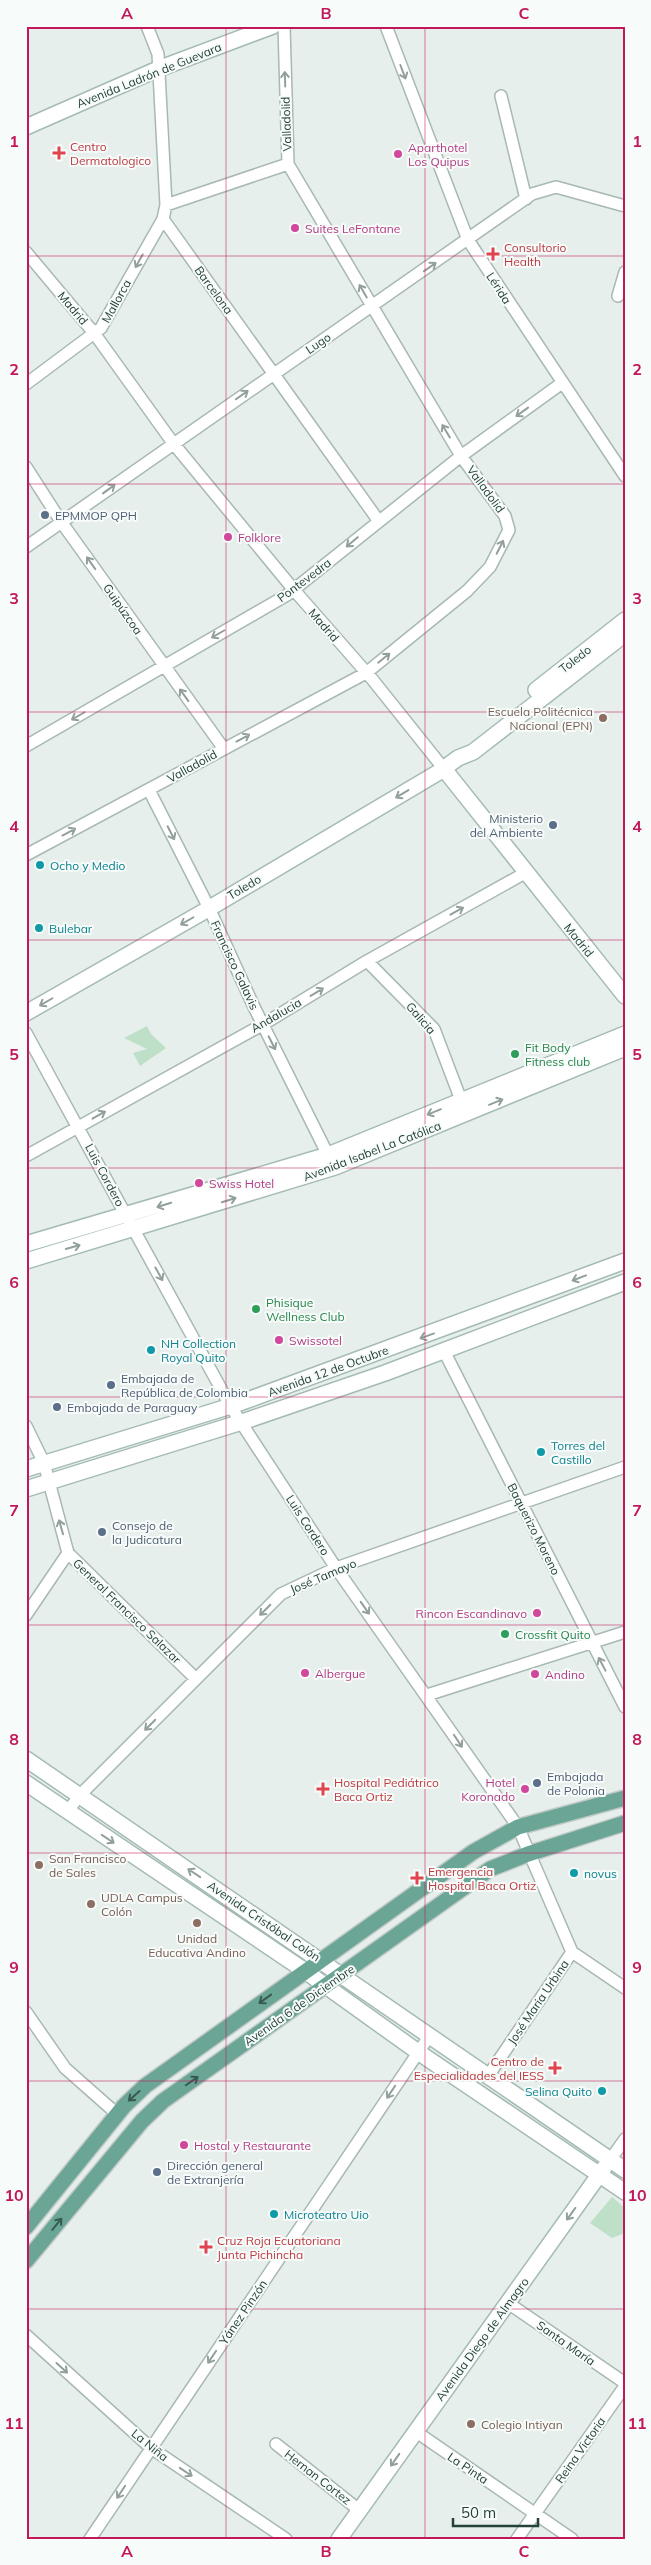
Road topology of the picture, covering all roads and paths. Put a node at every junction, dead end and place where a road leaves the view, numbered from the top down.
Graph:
1 (147, 26) edge
2 (274, 26) edge
3 (284, 26) edge
4 (386, 26) edge
5 (158, 69) junction
6 (501, 96) dead end
7 (26, 127) edge
8 (288, 164) junction
9 (526, 199) junction
10 (166, 206) junction
11 (625, 206) edge
12 (163, 218) junction
13 (468, 240) junction
14 (26, 252) edge
15 (625, 272) edge
16 (618, 296) dead end
17 (372, 307) junction
18 (94, 333) junction
19 (274, 373) junction
20 (562, 383) junction
21 (26, 384) edge
22 (173, 443) junction
23 (461, 456) junction
24 (26, 467) edge
25 (625, 476) edge
26 (378, 520) junction
27 (62, 523) junction
28 (26, 547) edge
29 (294, 590) junction
30 (625, 620) edge
31 (625, 634) edge
32 (163, 666) junction
33 (366, 673) junction
34 (26, 746) edge
35 (224, 749) junction
36 (458, 758) junction
37 (444, 769) junction
38 (149, 790) junction
39 (28, 851) edge
40 (526, 873) junction
41 (209, 908) junction
42 (367, 961) junction
43 (625, 996) edge
44 (26, 1012) edge
45 (262, 1025) junction
46 (26, 1033) edge
47 (625, 1034) edge
48 (625, 1048) edge
49 (464, 1108) junction
50 (79, 1127) junction
51 (26, 1156) edge
52 (332, 1161) junction
53 (127, 1216) junction
54 (134, 1230) junction
55 (26, 1244) edge
56 (26, 1260) edge
57 (625, 1261) edge
58 (625, 1282) edge
59 (444, 1351) junction
60 (231, 1407) junction
61 (241, 1422) junction
62 (26, 1426) edge
63 (44, 1464) junction
64 (625, 1467) edge
65 (26, 1469) edge
66 (49, 1482) junction
67 (26, 1489) edge
68 (520, 1503) junction
69 (68, 1553) junction
70 (336, 1568) junction
71 (26, 1615) edge
72 (625, 1632) edge
73 (591, 1642) junction
74 (196, 1679) junction
75 (427, 1695) junction
76 (625, 1707) edge
77 (26, 1759) edge
78 (26, 1783) edge
79 (80, 1795) junction
80 (625, 1798) edge
81 (67, 1812) junction
82 (625, 1823) edge
83 (518, 1827) junction
84 (528, 1854) junction
85 (572, 1952) junction
86 (321, 1959) junction
87 (305, 1971) junction
88 (342, 1975) junction
89 (326, 1986) junction
90 (625, 1988) edge
91 (26, 2012) edge
92 (430, 2035) junction
93 (418, 2052) junction
94 (488, 2076) junction
95 (117, 2114) junction
96 (625, 2139) edge
97 (610, 2160) junction
98 (625, 2170) edge
99 (599, 2175) junction
100 (625, 2192) edge
101 (26, 2227) edge
102 (26, 2261) edge
103 (508, 2303) junction
104 (26, 2335) edge
105 (625, 2385) edge
106 (415, 2432) junction
107 (276, 2444) dead end
108 (151, 2448) junction
109 (360, 2510) junction
110 (535, 2514) junction
111 (90, 2539) edge
112 (286, 2539) edge
113 (339, 2539) edge
114 (517, 2539) edge
115 (572, 2539) edge

1 - 5 street
2 - 5 street, Avenida Ladrón de Guevara
8 -> 3 street, Valladolid
4 -> 13 street, Lérida
5 - 7 street, Avenida Ladrón de Guevara
5 - 10 street
6 - 9 street
8 - 10 street
17 -> 8 street, Valladolid
9 - 11 street, Lugo
9 - 13 street, Lugo
10 - 12 street
12 -> 18 street, Mallorca
12 - 19 street, Barcelona
17 -> 13 street, Lugo
13 - 20 street, Lérida
14 - 18 street, Madrid
15 - 16 street
17 - 19 street, Lugo
23 -> 17 street, Valladolid
18 - 21 street, Mallorca
18 - 22 street, Madrid
22 -> 19 street, Lugo
19 - 26 street, Barcelona
20 -> 23 street, Pontevedra
20 - 25 street, Lérida
27 -> 22 street, Lugo
22 - 29 street, Madrid
23 - 26 street, Pontevedra
33 -> 23 street, Valladolid
24 - 27 street, Guipúzcoa
26 -> 29 street, Pontevedra
27 - 28 street, Lugo
32 -> 27 street, Guipúzcoa
29 -> 32 street, Pontevedra
29 - 33 street, Madrid
30 - 36 street, Toledo
31 - 36 street, Toledo
32 -> 34 street, Pontevedra
35 -> 32 street, Guipúzcoa
35 -> 33 street, Valladolid
33 - 37 street, Madrid
35 - 38 street, Valladolid
36 - 37 street, Toledo
37 - 40 street, Madrid
37 -> 41 street, Toledo
39 -> 38 street, Valladolid
38 -> 41 street, Francisco Galavis
42 -> 40 street, Andalucia
40 - 43 street, Madrid
41 -> 44 street, Toledo
41 - 45 street, Francisco Galavis
45 -> 42 street, Andalucia
42 - 49 street, Galicia
50 -> 45 street, Andalucia
45 -> 52 street, Francisco Galavis
46 - 50 street, Luis Cordero
47 - 49 street, Avenida Isabel La Católica
49 -> 48 street, Avenida Isabel La Católica
49 - 52 street, Avenida Isabel La Católica
50 - 51 street, Andalucia
50 - 53 street, Luis Cordero
52 -> 53 street, Avenida Isabel La Católica
54 -> 52 street, Avenida Isabel La Católica
53 - 54 street, Luis Cordero
53 - 55 street, Avenida Isabel La Católica
56 -> 54 street, Avenida Isabel La Católica
54 -> 60 street, Luis Cordero
57 -> 60 street, Avenida 12 de Octubre
58 - 59 street, Avenida 12 de Octubre
59 - 61 street, Avenida 12 de Octubre
59 - 68 street, Baquerizo Moreno
60 - 61 street, Luis Cordero
60 - 63 street, Avenida 12 de Octubre
61 - 66 street, Avenida 12 de Octubre
61 - 70 street, Luis Cordero
62 - 63 street, General Francisco Salazar
63 - 65 street, Avenida 12 de Octubre
63 - 66 street, General Francisco Salazar
64 - 68 street, José Tamayo
66 - 67 street, Avenida 12 de Octubre
69 -> 66 street, General Francisco Salazar
68 - 70 street, José Tamayo
68 - 73 street, Baquerizo Moreno
69 - 71 street
69 - 74 street, General Francisco Salazar
70 -> 74 street, José Tamayo
70 -> 75 street, Luis Cordero
72 - 73 street
73 - 75 street
76 -> 73 street, Baquerizo Moreno
74 -> 79 street, José Tamayo
75 -> 83 street, Luis Cordero
77 - 79 street, Avenida Cristóbal Colón
78 - 81 street, Avenida Cristóbal Colón
79 - 81 street, José Tamayo
86 -> 79 street, Avenida Cristóbal Colón
80 - 83 main road, Avenida 6 de Diciembre
81 -> 87 street, Avenida Cristóbal Colón
82 - 84 main road, Avenida 6 de Diciembre
83 - 84 street, Luis Cordero
83 - 86 main road, Avenida 6 de Diciembre
84 - 85 street, Luis Cordero
84 - 88 main road, Avenida 6 de Diciembre
85 - 90 street
85 - 94 street, José Maria Urbina
86 - 87 main road, Avenida 6 de Diciembre
86 - 88 street, Avenida Cristóbal Colón
87 - 89 street, Avenida Cristóbal Colón
87 -> 95 main road, Avenida 6 de Diciembre
88 - 89 main road, Avenida 6 de Diciembre
88 - 92 street, Avenida Cristóbal Colón
89 - 93 street, Avenida Cristóbal Colón
102 -> 89 main road, Avenida 6 de Diciembre
91 - 95 street
92 - 93 street, Yánez Pinzón
92 - 94 street, Avenida Cristóbal Colón
93 - 99 street, Avenida Cristóbal Colón
93 -> 108 street, Yánez Pinzón
94 - 97 street, Avenida Cristóbal Colón
95 - 101 main road, Avenida 6 de Diciembre
96 - 97 street, Avenida Diego de Almagro
97 - 98 street, Avenida Cristóbal Colón
97 - 99 street, Avenida Diego de Almagro
99 - 100 street, Avenida Cristóbal Colón
99 -> 103 street, Avenida Diego de Almagro
103 - 105 street, Santa María
103 - 106 street, Avenida Diego de Almagro
104 -> 108 street, La Niña
105 - 110 street, Reina Victoria
106 -> 109 street, Avenida Diego de Almagro
106 - 110 street, La Pinta
107 - 109 street, Hernan Cortez
108 -> 111 street, Yánez Pinzón
108 -> 112 street, La Niña
109 - 113 street, Avenida Diego de Almagro
110 - 114 street, Reina Victoria
110 - 115 street, La Pinta

